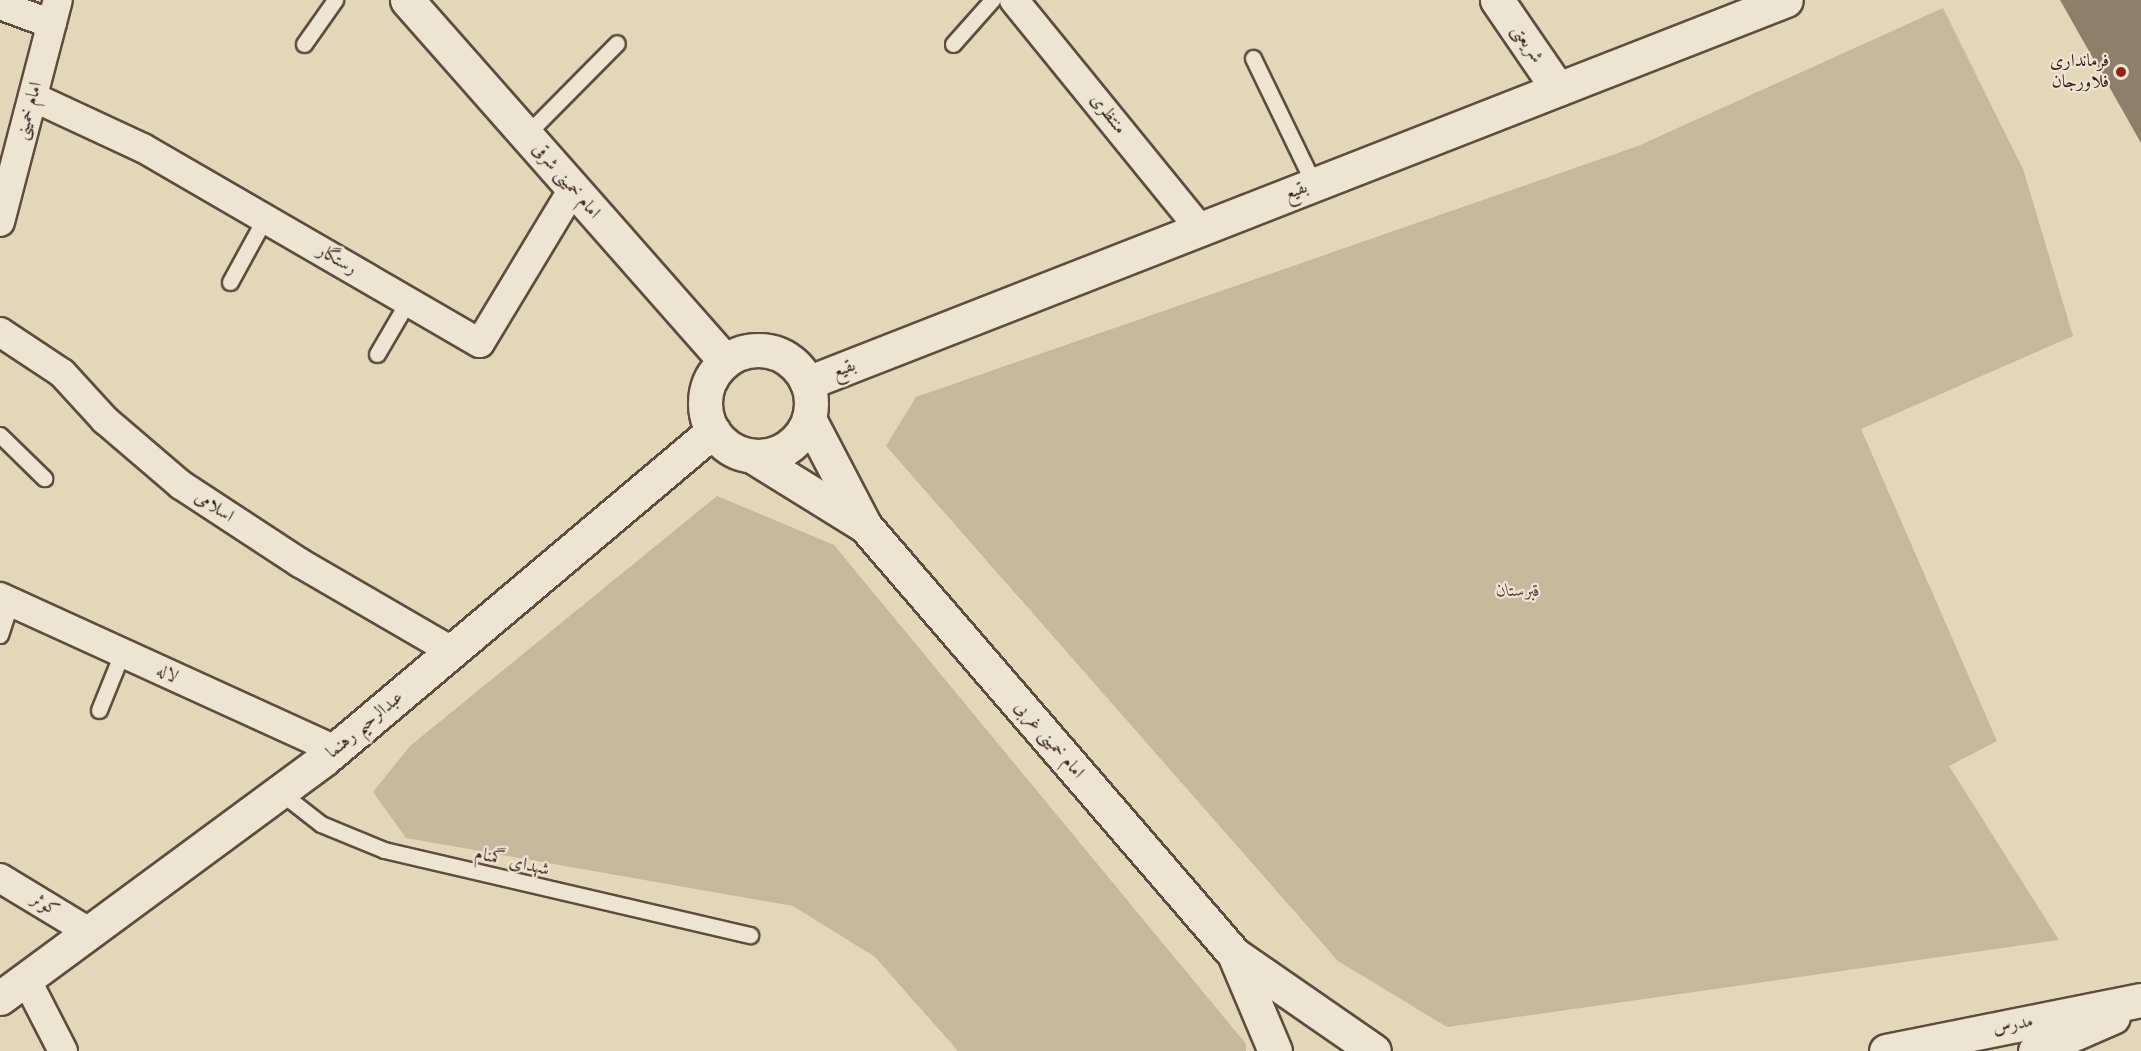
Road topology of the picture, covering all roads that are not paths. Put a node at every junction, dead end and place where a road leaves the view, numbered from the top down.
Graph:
1 (335, 0) edge
2 (407, 0) edge
3 (992, 0) edge
4 (1014, 0) edge
5 (1497, 0) edge
6 (1786, 0) edge
7 (0, 5) edge
8 (55, 12) edge
9 (617, 43) dead end
10 (304, 44) dead end
11 (953, 44) dead end
12 (1253, 58) dead end
13 (1557, 89) junction
14 (33, 97) junction
15 (525, 135) junction
16 (9, 151) edge
17 (1314, 184) junction
18 (573, 189) junction
19 (264, 218) junction
20 (0, 222) edge
21 (1200, 229) junction
22 (230, 282) dead end
23 (408, 301) junction
24 (0, 332) edge
25 (377, 354) dead end
26 (725, 361) junction
27 (807, 383) junction
28 (809, 419) junction
29 (713, 431) junction
30 (0, 435) edge
31 (752, 456) junction
32 (44, 478) dead end
33 (864, 526) junction
34 (5, 600) edge
35 (0, 635) edge
36 (452, 651) junction
37 (122, 653) junction
38 (99, 710) dead end
39 (334, 750) junction
40 (280, 792) junction
41 (0, 878) edge
42 (89, 932) junction
43 (750, 935) dead end
44 (1234, 954) junction
45 (26, 979) junction
46 (0, 998) edge
47 (2141, 1001) edge
48 (2056, 1048) edge
49 (63, 1051) edge
50 (1275, 1051) edge
51 (1374, 1051) edge
52 (1886, 1051) edge

1 - 10 lane
2 - 15 main road, امام خمینی شرقی
3 - 11 lane
4 - 21 street, منتظری
5 - 13 main road, شریعتی
6 - 13 main road, بقیع
7 - 8 street
8 - 14 street, امام خمینی
9 - 15 lane
12 - 17 lane
13 - 17 main road, بقیع
14 - 16 street, امام خمینی
14 - 19 street, رستگار
15 - 18 main road, امام خمینی شرقی
16 - 20 street, امام خمینی
17 - 21 main road, بقیع
18 - 23 street, رستگار
18 - 26 main road, امام خمینی شرقی
19 - 22 lane
19 - 23 street, رستگار
21 - 27 main road, بقیع
23 - 25 lane
24 - 36 street, اسلامی
26 - 27 main road
26 - 29 main road
27 - 28 main road
28 - 31 main road
28 - 33 main road, امام خمینی غربی
29 - 31 main road
29 - 36 main road, عبدالرحیم رهنما
30 - 32 lane
31 - 33 main road, امام خمینی غربی
33 - 44 main road, امام خمینی غربی
34 - 35 lane
34 - 37 street, لاله
36 - 39 main road, عبدالرحیم رهنما
37 - 38 lane
37 - 39 street, لاله
39 - 40 main road, عبدالرحیم رهنما
40 - 42 main road, عبدالرحیم رهنما
40 - 43 lane, شهدای گمنام
41 - 42 street, کوثر
42 - 45 main road, عبدالرحیم رهنما
44 - 50 main road, امام خمینی غربی
44 - 51 main road, امام خمینی غربی
45 - 46 main road, عبدالرحیم رهنما
45 - 49 street
47 - 48 main road, مدرس
47 - 52 main road, مدرس

